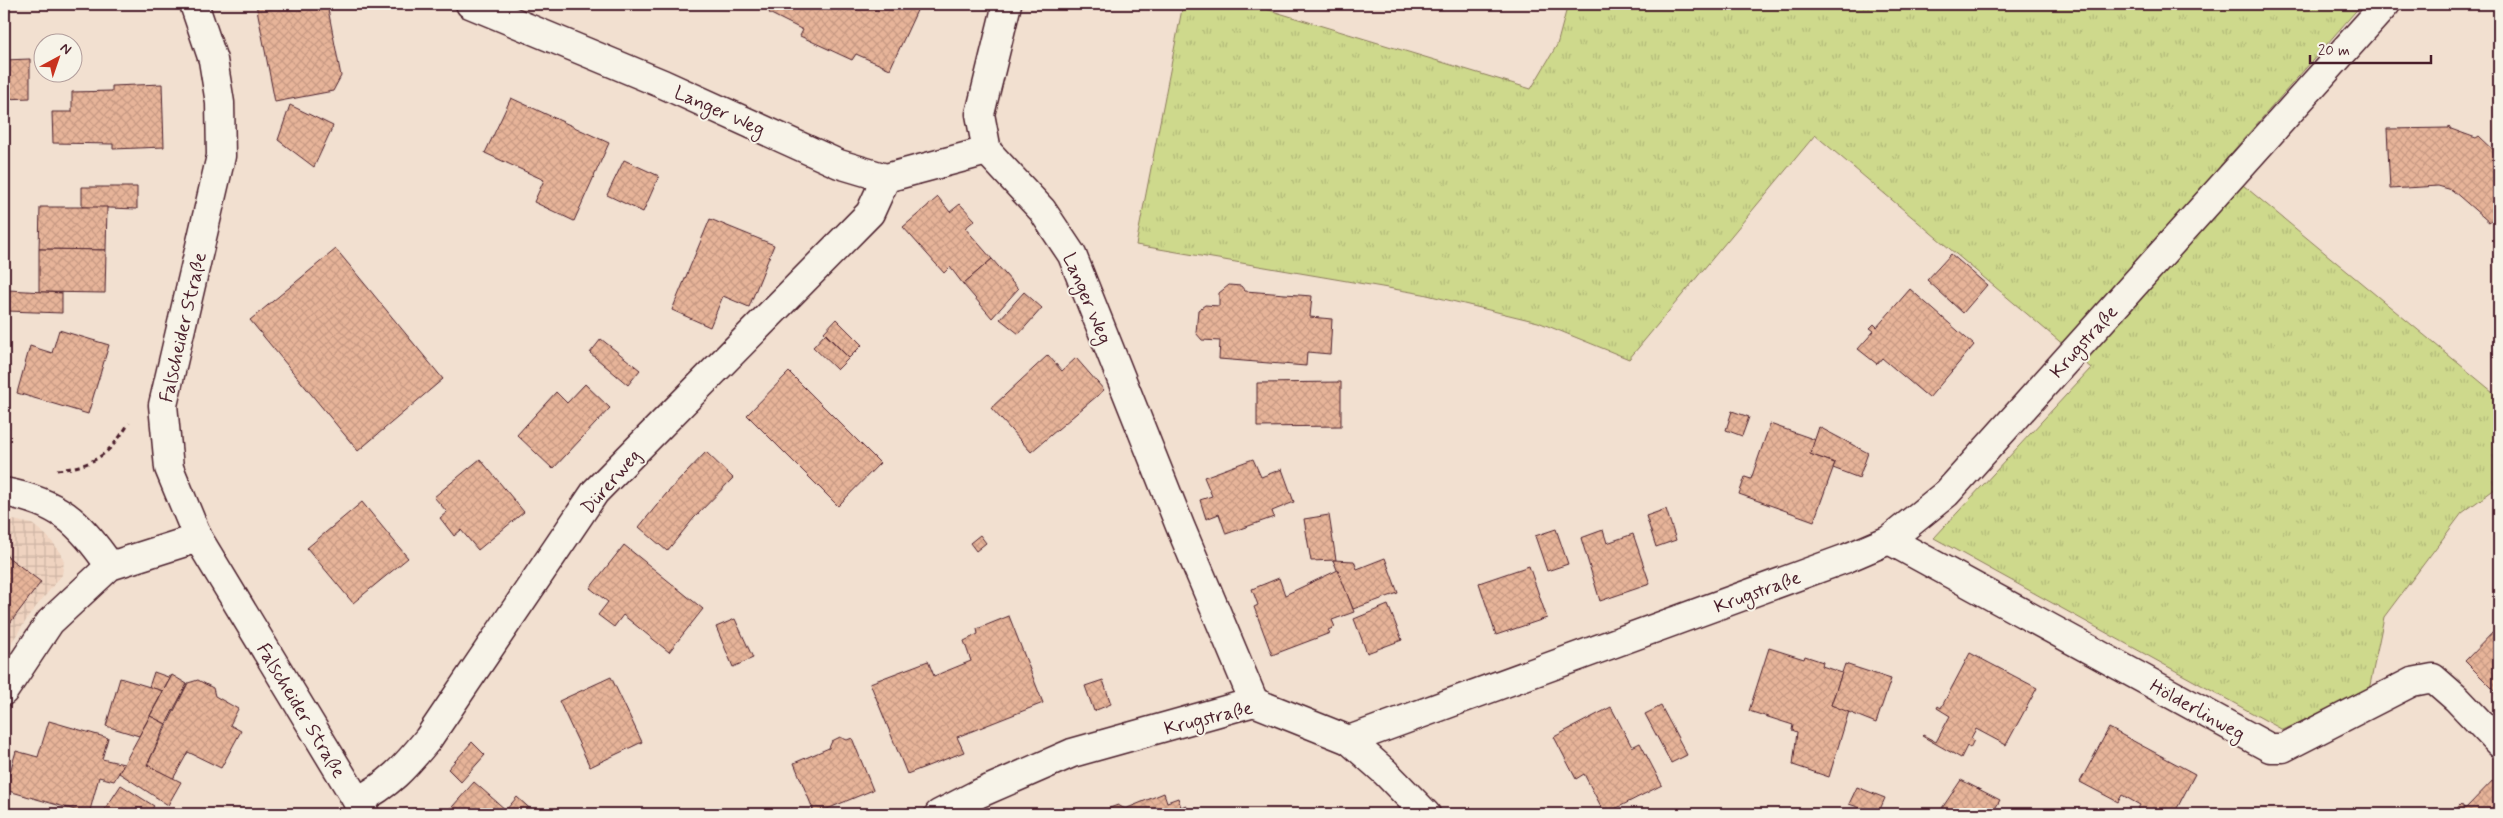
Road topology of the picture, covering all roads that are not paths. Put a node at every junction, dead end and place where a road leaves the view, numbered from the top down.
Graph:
1 (194, 4) edge
2 (470, 4) edge
3 (1007, 4) edge
4 (2386, 4) edge
5 (987, 151) junction
6 (886, 178) junction
7 (4, 492) edge
8 (198, 538) junction
9 (1889, 540) junction
10 (110, 566) junction
11 (4, 691) edge
12 (1254, 702) junction
13 (1349, 740) junction
14 (2499, 743) edge
15 (361, 807) edge
16 (939, 814) edge
17 (1426, 814) edge

1 - 8 street, Falscheider Straße
2 - 6 street, Langer Weg
3 - 5 street
4 - 9 street, Krugstraße
5 - 6 street
5 - 12 street, Langer Weg
6 - 15 street, Dürerweg
7 - 10 street
8 - 10 street
8 - 15 street, Falscheider Straße
9 - 13 street, Krugstraße
9 - 14 street, Hölderlinweg
10 - 11 street
12 - 13 street, Krugstraße
12 - 16 street, Krugstraße
13 - 17 street

